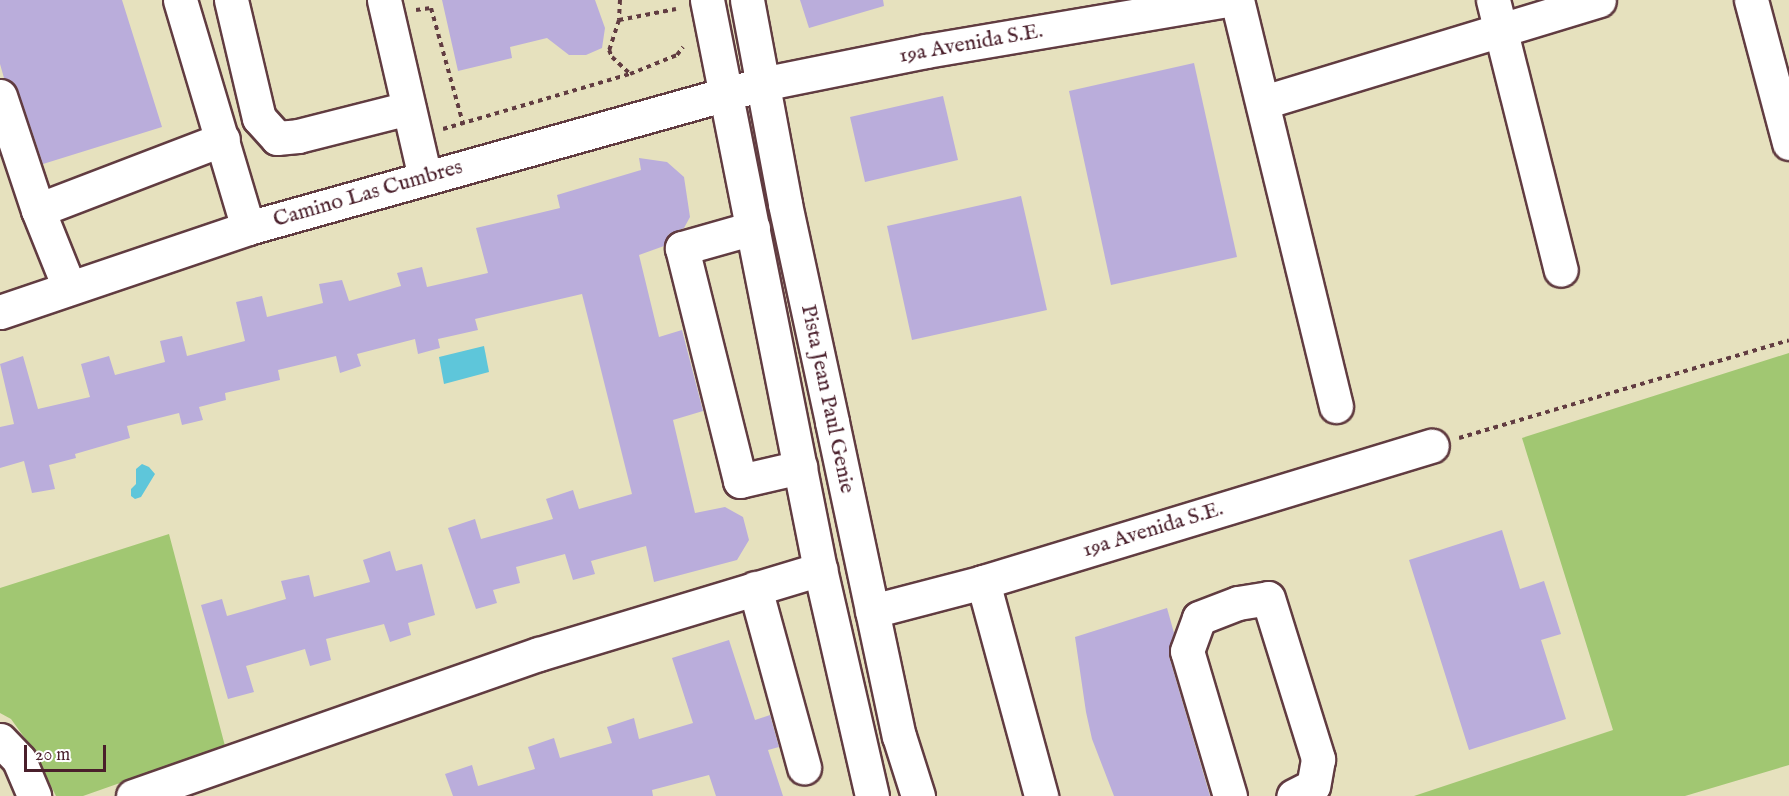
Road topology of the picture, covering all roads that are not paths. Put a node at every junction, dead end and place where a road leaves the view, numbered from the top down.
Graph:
1 (180, 0) edge
2 (231, 0) edge
3 (707, 0) edge
4 (720, 0) edge
5 (747, 0) edge
6 (1237, 0) edge
7 (1599, 0) edge
8 (1751, 0) edge
9 (1214, 2) edge
10 (386, 8) edge
11 (1497, 14) edge
12 (743, 89) junction
13 (0, 96) edge
14 (1264, 102) junction
15 (409, 108) junction
16 (1787, 129) edge
17 (223, 139) junction
18 (425, 177) junction
19 (38, 210) junction
20 (248, 228) junction
21 (753, 228) junction
22 (1561, 270) dead end
23 (69, 287) junction
24 (0, 312) edge
25 (1336, 406) dead end
26 (789, 409) junction
27 (1432, 446) road end
28 (801, 467) junction
29 (820, 569) junction
30 (982, 582) junction
31 (755, 588) junction
32 (872, 610) junction
33 (0, 740) edge
34 (804, 767) dead end
35 (34, 796) edge
36 (133, 796) edge
37 (872, 796) edge
38 (892, 796) edge
39 (918, 796) edge
40 (1041, 796) edge
41 (1230, 796) edge
42 (1293, 796) edge

1 - 17 street
2 - 15 street
3 - 12 street, Pista Jean Paul Genie
4 - 12 street, Pista Jean Paul Genie
5 - 12 street, Pista Jean Paul Genie
6 - 14 street
7 - 11 street
8 - 16 street
9 - 12 street, 19a Avenida S.E.
10 - 15 street
11 - 14 street
11 - 22 street
12 - 18 street, Camino Las Cumbres
12 - 21 street, Pista Jean Paul Genie
12 - 32 street, Pista Jean Paul Genie
13 - 19 street
14 - 25 street
15 - 18 street
17 - 19 street
17 - 20 street
18 - 20 street, Camino Las Cumbres
19 - 23 street
20 - 23 street, Camino Las Cumbres
21 - 26 street, Pista Jean Paul Genie
21 - 28 street
23 - 24 street, Camino Las Cumbres
26 - 28 street, Pista Jean Paul Genie
26 - 32 street
27 - 30 street, 19a Avenida S.E.
28 - 29 street, Pista Jean Paul Genie
29 - 31 street
29 - 37 street, Pista Jean Paul Genie
30 - 32 street, 19a Avenida S.E.
30 - 40 street
31 - 34 street
31 - 36 street
32 - 38 street
32 - 39 street, Pista Jean Paul Genie
33 - 35 street
41 - 42 street

